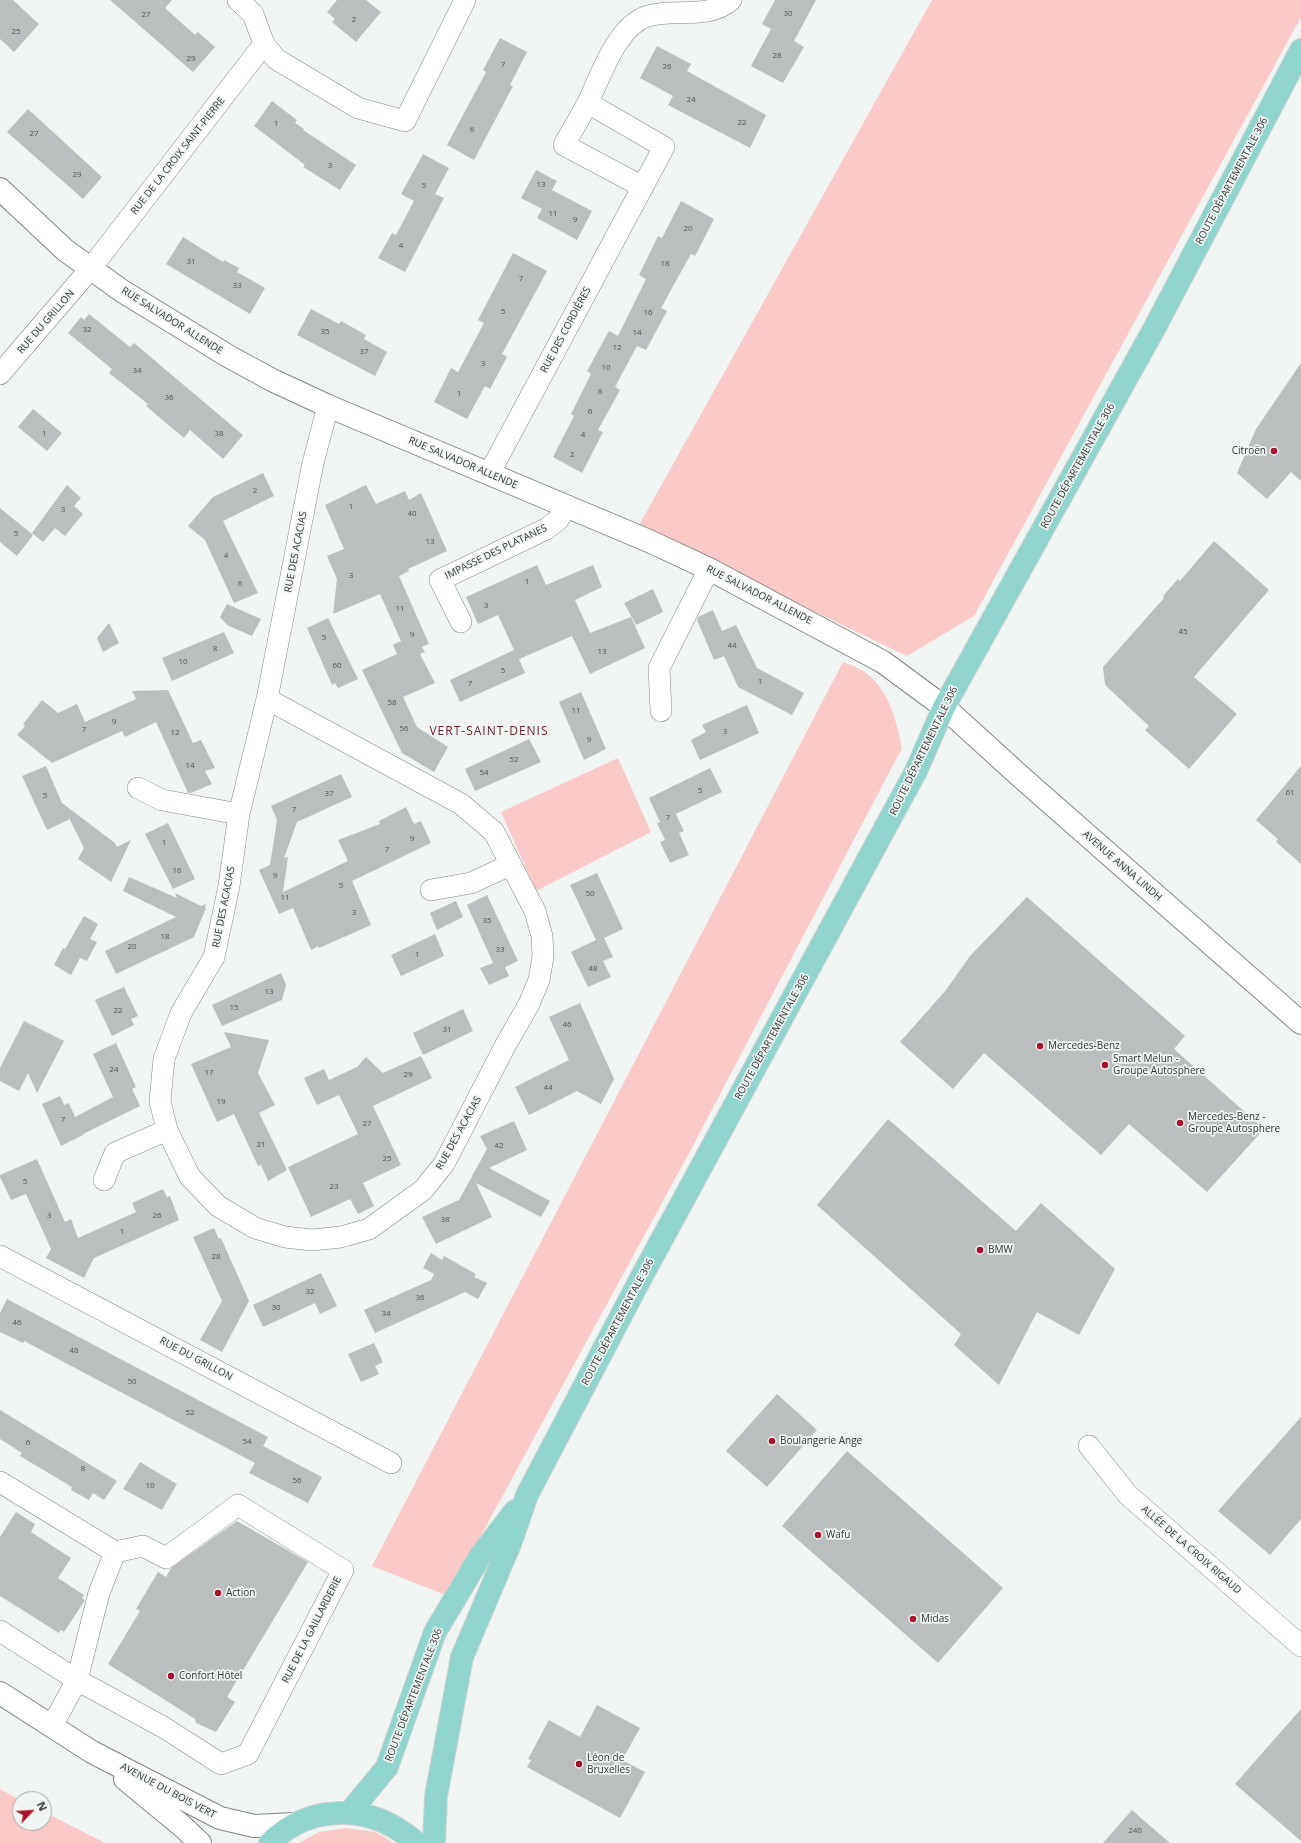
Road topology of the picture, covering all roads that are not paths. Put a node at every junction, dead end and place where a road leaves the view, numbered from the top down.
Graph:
1 (238, 0) edge
2 (465, 0) edge
3 (731, 0) edge
4 (264, 44) junction
5 (1301, 50) edge
6 (588, 103) junction
7 (643, 187) junction
8 (0, 189) edge
9 (92, 268) junction
10 (0, 374) edge
11 (328, 406) junction
12 (489, 474) junction
13 (566, 506) junction
14 (709, 569) junction
15 (461, 622) dead end
16 (267, 700) junction
17 (944, 707) junction
18 (661, 711) dead end
19 (138, 788) dead end
20 (240, 814) junction
21 (510, 865) junction
22 (431, 890) dead end
23 (1301, 1023) edge
24 (167, 1130) junction
25 (104, 1180) dead end
26 (0, 1256) edge
27 (1089, 1446) dead end
28 (391, 1463) dead end
29 (0, 1482) edge
30 (527, 1495) junction
31 (115, 1552) junction
32 (0, 1631) edge
33 (1301, 1646) edge
34 (77, 1680) junction
35 (0, 1693) edge
36 (52, 1726) junction
37 (92, 1752) junction
38 (350, 1812) junction
39 (294, 1824) junction
40 (200, 1843) edge
41 (270, 1843) edge
42 (416, 1843) edge
43 (434, 1843) edge

1 - 4 street
2 - 4 street
3 - 6 street
4 - 9 street, RUE DE LA CROIX SAINT-PIERRE
5 - 17 main road, ROUTE DÉPARTEMENTALE 306
6 - 7 street, RUE DES CORDIÈRES
6 - 7 street
7 - 12 street, RUE DES CORDIÈRES
8 - 9 street, RUE SALVADOR ALLENDE
9 - 10 street, RUE DU GRILLON
9 - 11 street, RUE SALVADOR ALLENDE
11 - 12 street, RUE SALVADOR ALLENDE
11 - 16 street, RUE DES ACACIAS
12 - 13 street, RUE SALVADOR ALLENDE
13 - 14 street, RUE SALVADOR ALLENDE
13 - 15 street, IMPASSE DES PLATANES
14 - 17 street, RUE SALVADOR ALLENDE
14 - 18 street
16 - 20 street, RUE DES ACACIAS
16 - 21 street, RUE DES ACACIAS
17 - 23 street, AVENUE ANNA LINDH
17 - 30 main road, ROUTE DÉPARTEMENTALE 306
19 - 20 street
20 - 24 street, RUE DES ACACIAS
21 - 22 street
21 - 24 street, RUE DES ACACIAS
24 - 25 street
26 - 28 street, RUE DU GRILLON
27 - 33 street, ALLÉE DE LA CROIX RIGAUD
29 - 31 street
30 - 38 main road, ROUTE DÉPARTEMENTALE 306
30 - 43 main road, ROUTE DÉPARTEMENTALE 306
31 - 34 street
31 - 34 street, RUE DE LA GAILLARDERIE
32 - 34 street, RUE DE LA GAILLARDERIE
34 - 36 street
35 - 36 street, AVENUE DU BOIS VERT
36 - 37 street, AVENUE DU BOIS VERT
37 - 39 street, AVENUE DU BOIS VERT
37 - 40 street, AVENUE DU BOIS VERT
38 - 39 main road
38 - 42 main road
39 - 41 main road

